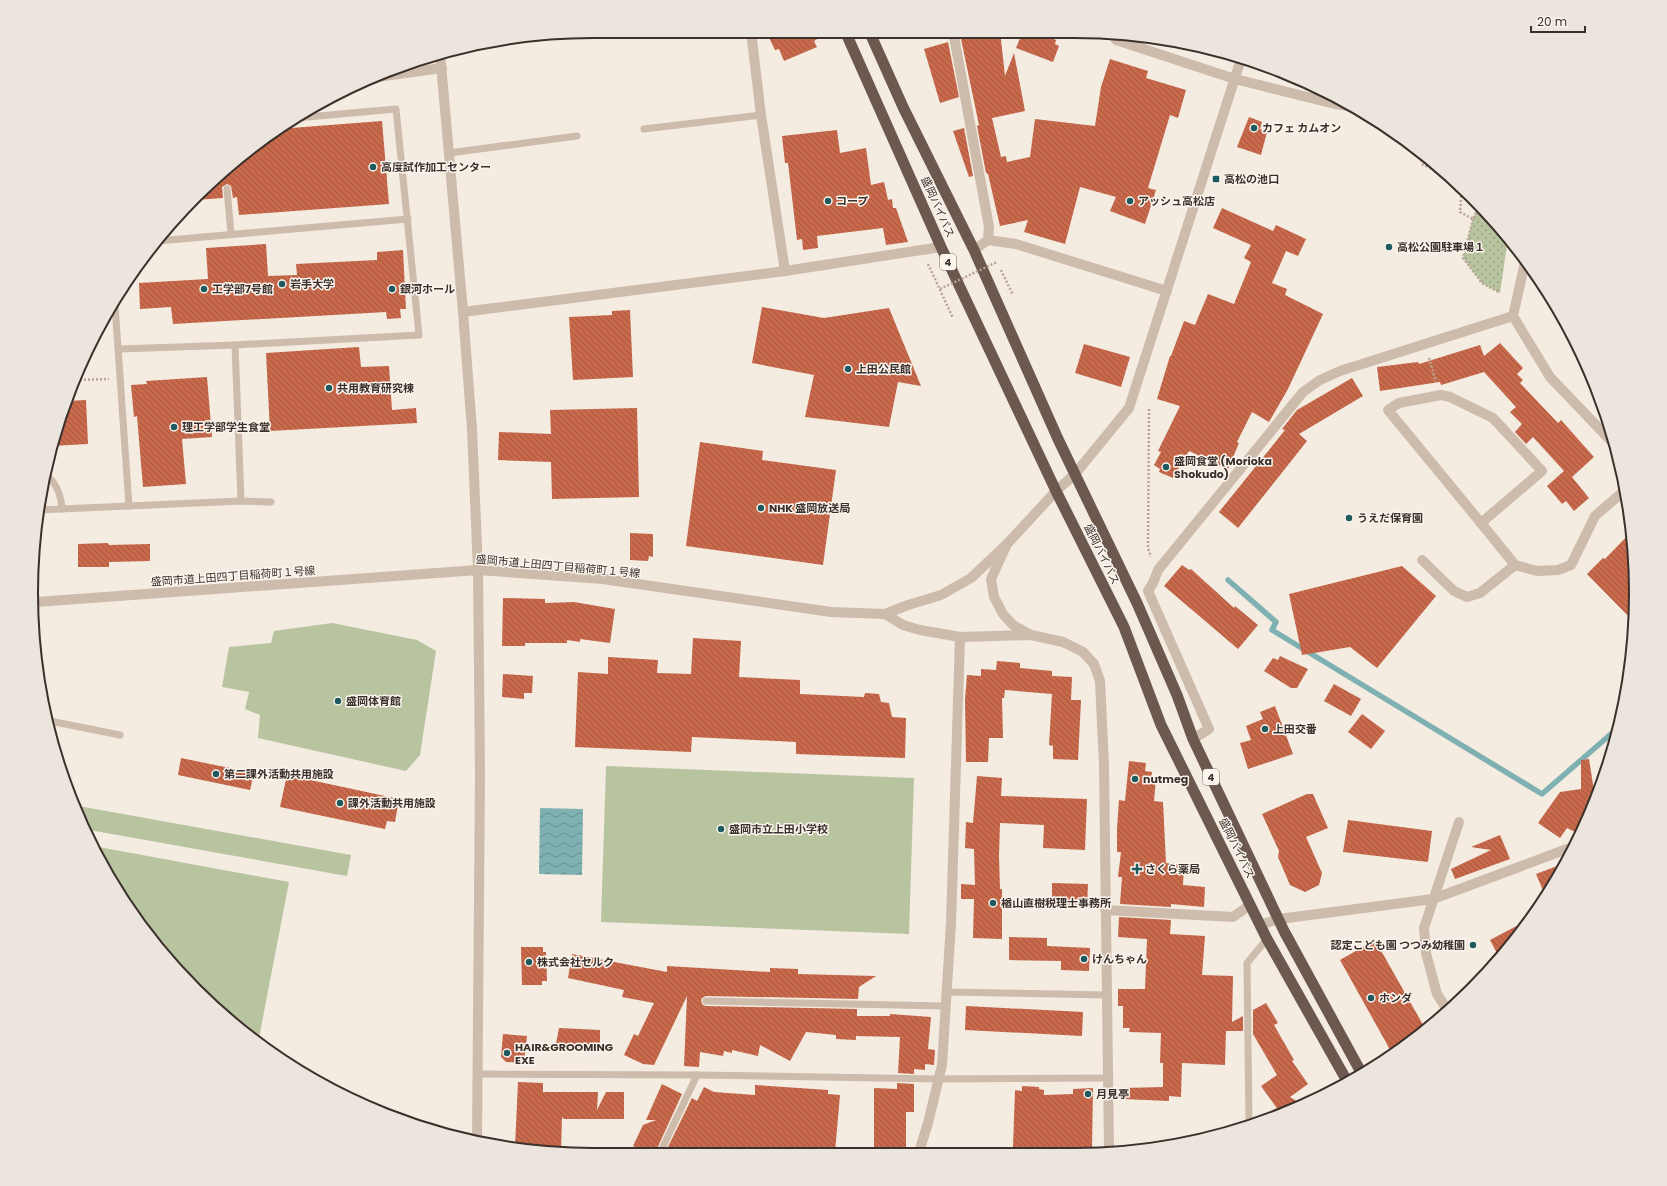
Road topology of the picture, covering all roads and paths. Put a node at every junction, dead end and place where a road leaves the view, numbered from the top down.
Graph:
1 (752, 38) edge
2 (848, 38) edge
3 (872, 38) edge
4 (954, 38) edge
5 (1116, 40) dead end
6 (441, 59) edge
7 (1240, 63) edge
8 (442, 68) junction
9 (395, 74) edge
10 (1235, 78) junction
11 (1337, 104) edge
12 (761, 114) junction
13 (308, 117) edge
14 (644, 129) dead end
15 (577, 136) dead end
16 (449, 153) junction
17 (1422, 161) edge
18 (1429, 167) edge
19 (227, 189) dead end
20 (1461, 196) edge
21 (1476, 211) edge
22 (1473, 218) junction
23 (408, 219) junction
24 (230, 234) junction
25 (165, 240) edge
26 (988, 240) junction
27 (941, 247) junction
28 (974, 250) junction
29 (928, 264) dead end
30 (1524, 269) edge
31 (785, 271) junction
32 (940, 289) junction
33 (1167, 291) junction
34 (1500, 293) dead end
35 (1013, 295) dead end
36 (116, 309) edge
37 (463, 312) junction
38 (1513, 316) junction
39 (952, 318) dead end
40 (235, 345) junction
41 (119, 349) junction
42 (121, 378) junction
43 (81, 380) edge
44 (1149, 409) dead end
45 (1606, 436) edge
46 (1075, 474) junction
47 (50, 479) edge
48 (1056, 491) junction
49 (1620, 495) edge
50 (241, 501) junction
51 (270, 502) dead end
52 (129, 506) junction
53 (62, 509) junction
54 (45, 510) edge
55 (1481, 523) junction
56 (1007, 544) junction
57 (1422, 560) dead end
58 (1515, 564) junction
59 (478, 570) junction
60 (1156, 574) junction
61 (38, 602) edge
62 (885, 614) junction
63 (1031, 635) junction
64 (960, 637) junction
65 (54, 722) edge
66 (120, 735) dead end
67 (1193, 739) junction
68 (1459, 822) dead end
69 (1563, 855) edge
70 (1433, 899) junction
71 (1250, 905) junction
72 (1105, 910) junction
73 (1279, 920) junction
74 (1260, 925) junction
75 (1267, 939) junction
76 (946, 992) junction
77 (1107, 995) junction
78 (706, 1001) dead end
79 (945, 1006) junction
80 (1444, 1006) edge
81 (1359, 1069) edge
82 (477, 1074) junction
83 (697, 1075) junction
84 (1108, 1078) junction
85 (1345, 1078) edge
86 (938, 1080) junction
87 (1249, 1120) edge
88 (477, 1135) edge
89 (1109, 1147) edge
90 (662, 1148) edge
91 (919, 1148) edge

1 - 12 street
2 - 27 highway, 盛岡バイパス / 4
3 - 28 highway, 盛岡バイパス / 4
4 - 26 street
5 - 10 street
6 - 8 street
7 - 10 street, 盛岡市道上田四丁目稲荷町１号線
8 - 9 street
8 - 16 street
10 - 11 street
10 - 33 street, 盛岡市道上田四丁目稲荷町１号線
12 - 14 lane
12 - 31 street
13 - 23 lane
15 - 16 lane
16 - 37 street
17 - 18 path
19 - 24 lane
20 - 22 path
21 - 22 path
22 - 34 path
23 - 24 lane
23 - 40 lane
24 - 25 lane
26 - 28 street
26 - 33 street
27 - 31 street
27 - 48 highway, 盛岡バイパス / 4
28 - 46 highway, 盛岡バイパス / 4
29 - 32 path
30 - 38 street
31 - 37 street
32 - 35 path, bridge
32 - 39 path
33 - 46 street, 盛岡市道上田四丁目稲荷町１号線
36 - 41 lane
37 - 59 street
38 - 45 street
38 - 60 street
40 - 41 lane
40 - 50 lane
41 - 42 lane
42 - 43 path
42 - 52 lane
44 - 60 path
46 - 48 street, 盛岡市道上田四丁目稲荷町１号線
46 - 67 highway, 盛岡バイパス / 4
47 - 53 lane
48 - 56 street, 盛岡市道上田四丁目稲荷町１号線
48 - 71 highway, 盛岡バイパス / 4
49 - 58 street
50 - 51 lane
50 - 52 lane
52 - 53 lane
53 - 54 lane
55 - 55 street
55 - 58 street
56 - 62 street, 盛岡市道上田四丁目稲荷町１号線
56 - 63 street
57 - 58 street
59 - 61 street, 盛岡市道上田四丁目稲荷町１号線
59 - 62 street, 盛岡市道上田四丁目稲荷町１号線
59 - 82 street
60 - 67 street
62 - 64 street
63 - 64 street
63 - 72 street
64 - 76 street
65 - 66 lane
67 - 73 highway, 盛岡バイパス / 4
68 - 70 street
69 - 70 street
70 - 73 street
70 - 80 street
71 - 72 street
71 - 74 highway, 盛岡バイパス / 4
72 - 77 street
73 - 74 street
73 - 81 highway, 盛岡バイパス / 4
74 - 75 highway, 盛岡バイパス / 4
75 - 85 highway, 盛岡バイパス / 4
75 - 87 lane
76 - 77 lane
76 - 79 street
77 - 84 street
78 - 79 lane
79 - 86 street
82 - 83 lane
82 - 88 street
83 - 86 lane
83 - 90 lane
84 - 86 lane
84 - 89 street
86 - 91 street

